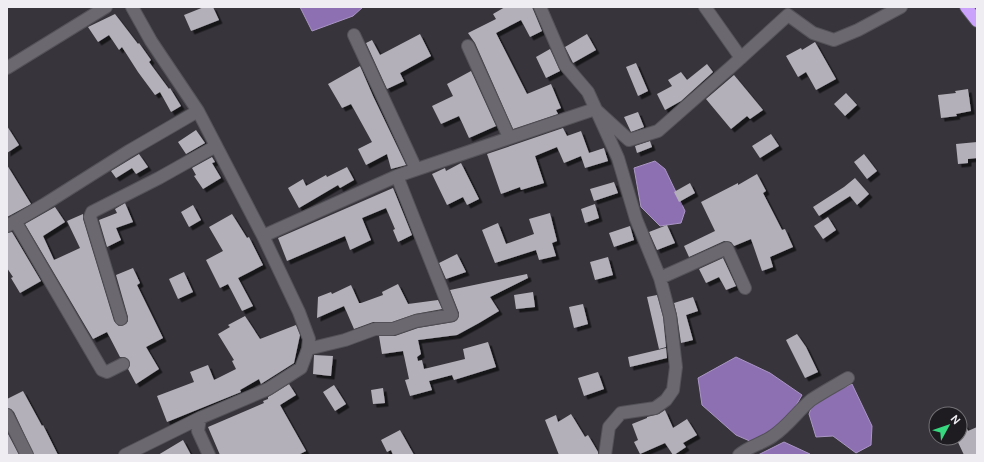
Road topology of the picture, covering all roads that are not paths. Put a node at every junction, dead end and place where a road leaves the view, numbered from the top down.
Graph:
1 (106, 7) edge
2 (132, 7) edge
3 (540, 7) edge
4 (705, 7) edge
5 (901, 7) edge
6 (966, 7) edge
7 (977, 21) edge
8 (354, 35) dead end
9 (468, 46) dead end
10 (741, 58) junction
11 (7, 68) edge
12 (596, 109) junction
13 (198, 111) junction
14 (509, 137) junction
15 (216, 146) junction
16 (416, 169) junction
17 (397, 176) junction
18 (11, 223) edge
19 (263, 236) junction
20 (660, 278) junction
21 (745, 288) dead end
22 (121, 319) dead end
23 (308, 349) junction
24 (123, 364) dead end
25 (848, 378) dead end
26 (7, 415) edge
27 (200, 418) junction
28 (27, 455) edge
29 (124, 455) edge
30 (209, 455) edge
31 (605, 455) edge
32 (739, 455) edge

1 - 11 street
2 - 13 street
3 - 12 street
4 - 10 street
5 - 10 street
6 - 7 highway
8 - 16 street
9 - 14 street
10 - 12 street
12 - 14 street
12 - 20 street
13 - 15 street
13 - 18 street
14 - 16 street
15 - 19 street
15 - 22 street
16 - 17 street
17 - 19 street
17 - 23 street
18 - 24 street
19 - 23 street
20 - 21 street
20 - 31 street
23 - 27 street
25 - 32 street
26 - 28 street
27 - 29 street
27 - 30 street

